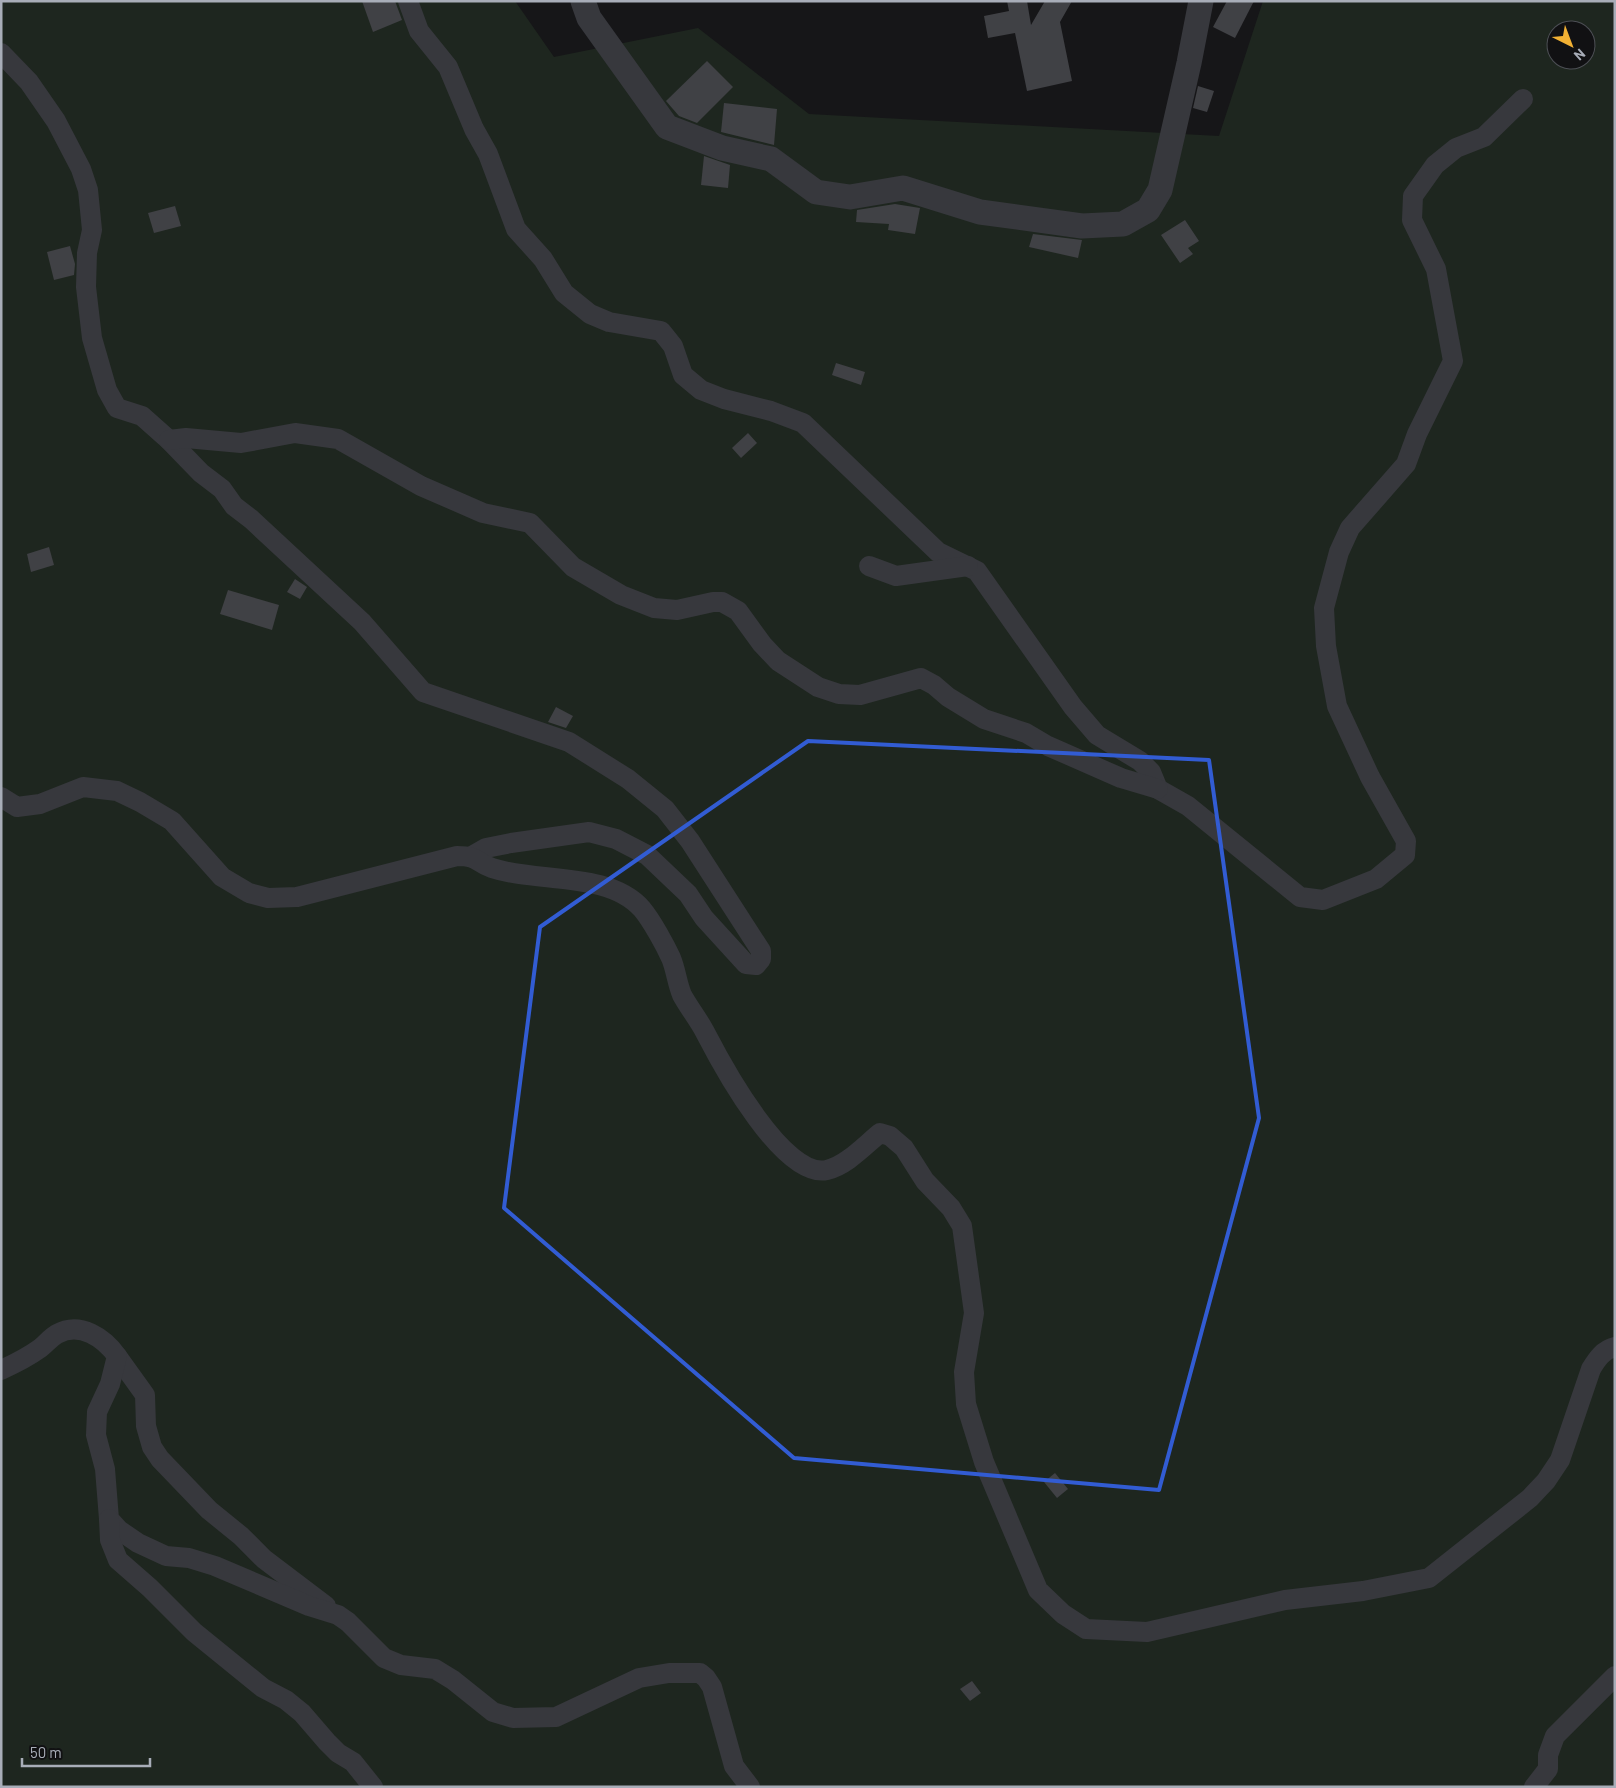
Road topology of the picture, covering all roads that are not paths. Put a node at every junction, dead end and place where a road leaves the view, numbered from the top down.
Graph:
1 (408, 1) edge
2 (583, 1) edge
3 (1201, 1) edge
4 (1, 53) edge
5 (1523, 100) dead end
6 (169, 440) junction
7 (869, 566) dead end
8 (968, 566) junction
9 (1158, 789) junction
10 (1, 798) edge
11 (472, 856) junction
12 (1615, 1347) edge
13 (117, 1356) junction
14 (1, 1370) edge
15 (109, 1519) junction
16 (338, 1615) junction
17 (1615, 1676) edge
18 (373, 1787) edge
19 (750, 1787) edge
20 (1534, 1787) edge

1 - 8 street
2 - 3 street
4 - 6 street
5 - 9 street
6 - 9 street
6 - 11 street
7 - 8 street
8 - 9 street
10 - 11 street
11 - 12 street
13 - 14 street
13 - 15 street
13 - 16 street
15 - 16 street
15 - 18 street
16 - 19 street
17 - 20 street

